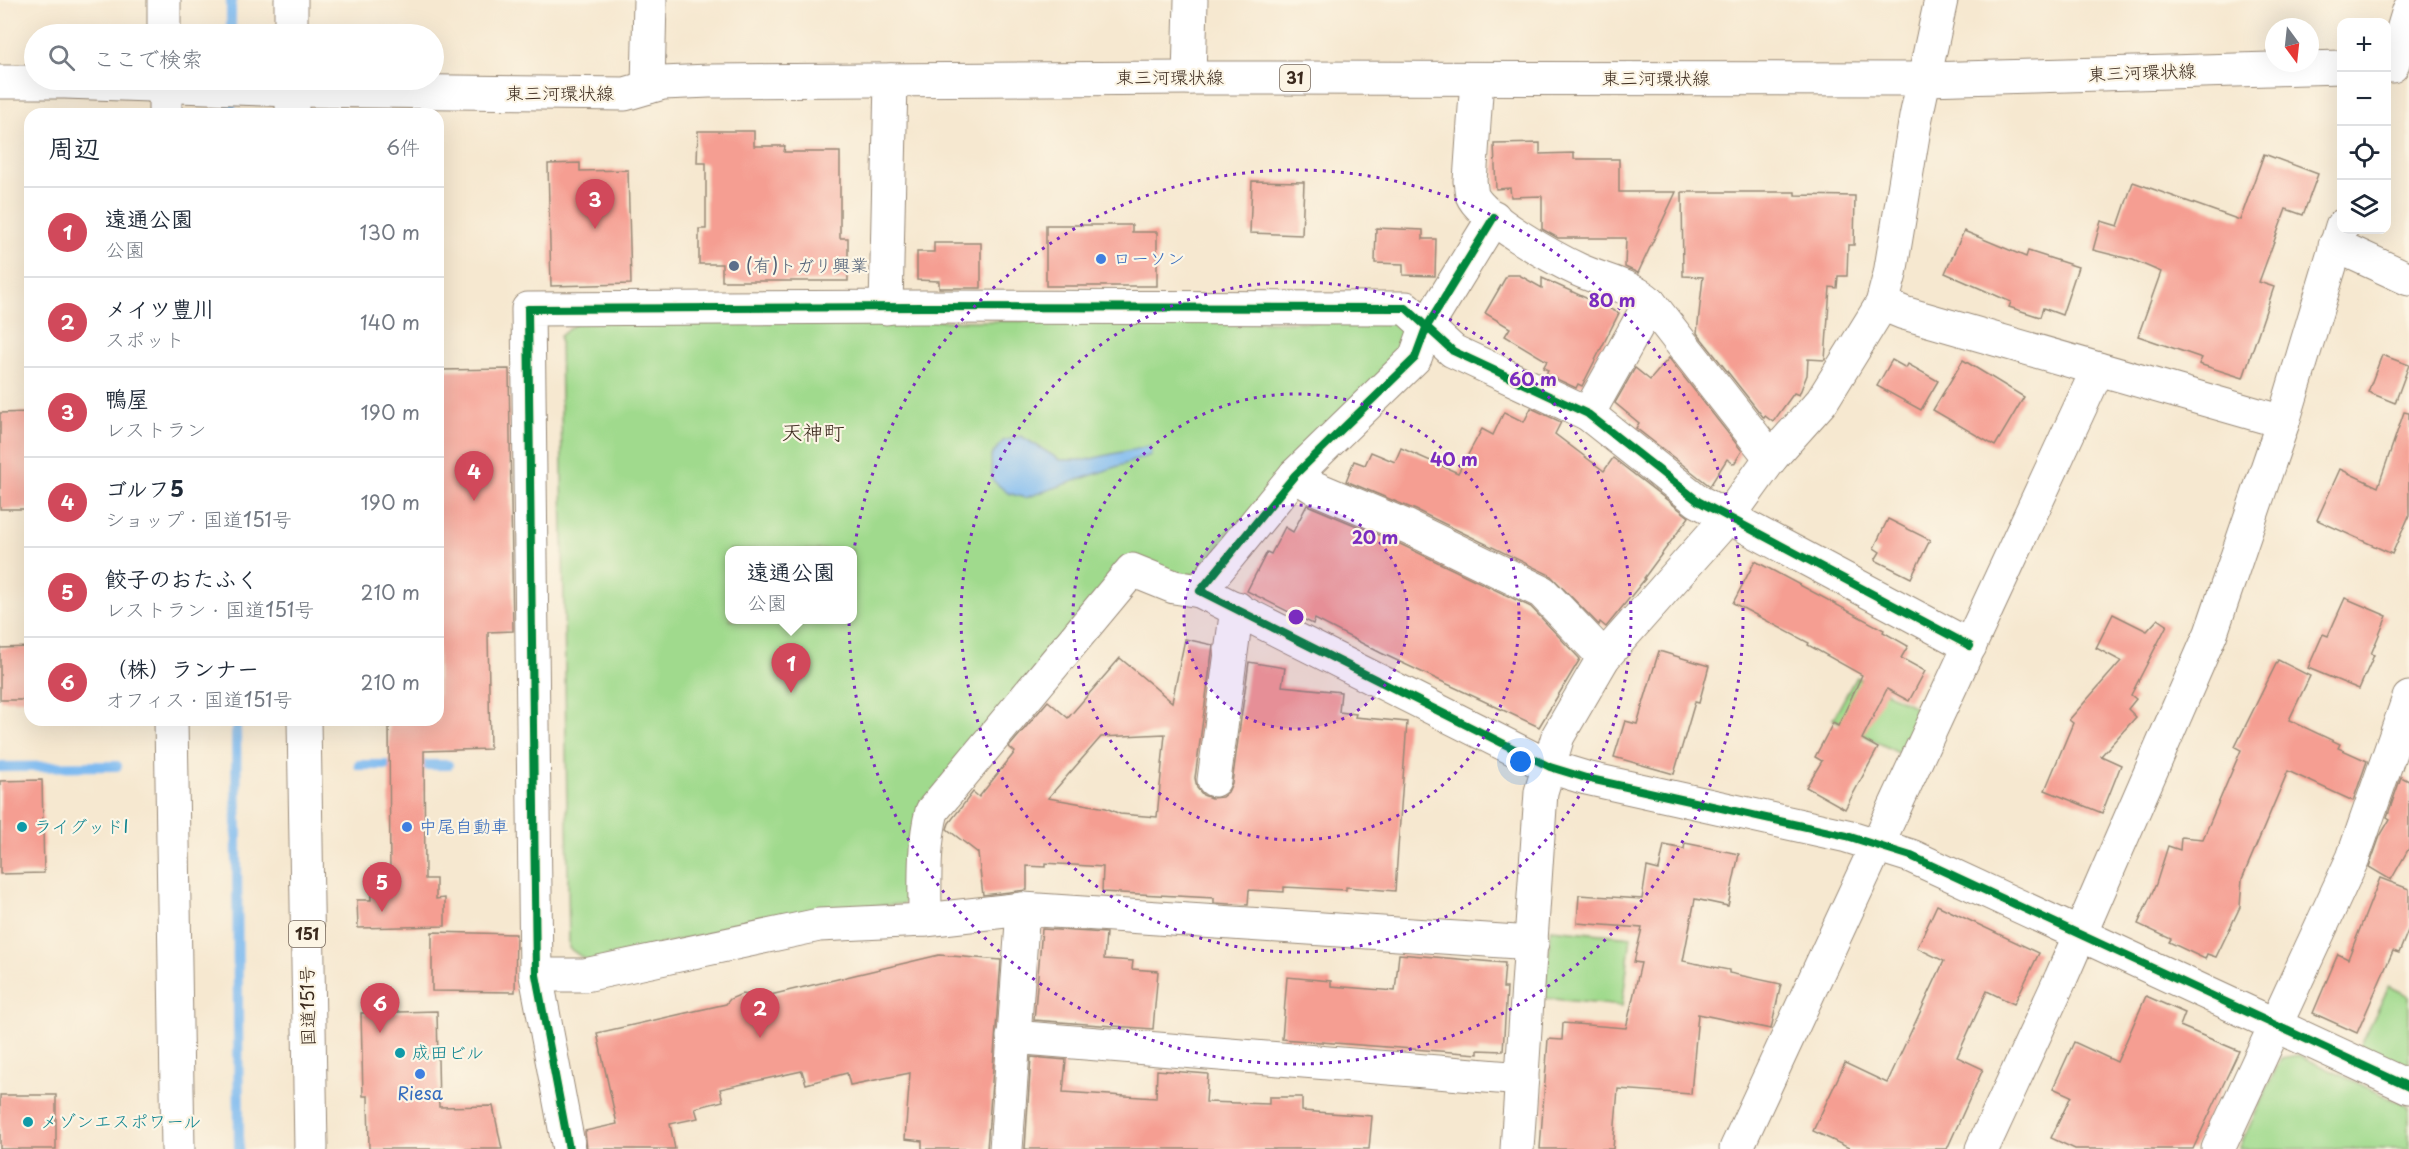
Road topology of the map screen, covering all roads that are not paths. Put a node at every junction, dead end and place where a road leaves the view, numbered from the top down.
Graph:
1 (164, 0) edge
2 (291, 0) edge
3 (650, 0) edge
4 (1191, 0) edge
5 (1941, 0) edge
6 (2409, 10) edge
7 (164, 24) edge
8 (291, 24) edge
9 (2337, 67) edge
10 (2393, 70) edge
11 (1189, 78) junction
12 (1477, 79) junction
13 (1926, 79) junction
14 (891, 80) junction
15 (0, 82) edge
16 (24, 84) edge
17 (648, 87) junction
18 (120, 90) edge
19 (189, 90) edge
20 (256, 90) edge
21 (165, 93) edge
22 (292, 95) edge
23 (1494, 217) junction
24 (2338, 236) edge
25 (2409, 279) edge
26 (1650, 303) junction
27 (1882, 304) junction
28 (886, 308) junction
29 (1426, 328) junction
30 (2098, 369) junction
31 (1588, 414) junction
32 (2283, 422) junction
33 (1771, 458) junction
34 (1295, 475) junction
35 (1729, 516) junction
36 (1200, 591) junction
37 (1237, 608) junction
38 (1970, 646) junction
39 (1604, 657) junction
40 (2409, 698) edge
41 (171, 726) edge
42 (304, 726) edge
43 (1550, 767) junction
44 (1215, 780) dead end
45 (1878, 845) junction
46 (1023, 909) junction
47 (926, 920) junction
48 (2079, 935) junction
49 (1532, 943) junction
50 (536, 975) junction
51 (2276, 1026) junction
52 (1013, 1037) junction
53 (1522, 1079) junction
54 (2409, 1087) edge
55 (178, 1149) edge
56 (311, 1149) edge
57 (569, 1149) edge
58 (1006, 1149) edge
59 (1517, 1149) edge
60 (1736, 1149) edge
61 (1982, 1149) edge
62 (2218, 1149) edge

1 - 7 main road
2 - 8 main road
3 - 17 main road
4 - 11 main road
5 - 13 main road
6 - 10 main road
9 - 13 main road, 東三河環状線 / 31
11 - 12 main road, 東三河環状線 / 31
11 - 14 main road, 東三河環状線 / 31
12 - 13 main road, 東三河環状線 / 31
12 - 23 main road
13 - 27 main road
14 - 17 main road, 東三河環状線 / 31
14 - 28 main road
15 - 16 main road, 東三河環状線 / 31
17 - 22 main road, 東三河環状線 / 31
18 - 21 main road, 東三河環状線 / 31
19 - 21 main road, 東三河環状線 / 31
20 - 22 main road, 東三河環状線 / 31
23 - 26 main road
23 - 29 main road
24 - 25 main road
24 - 32 main road
26 - 31 main road
26 - 33 main road
27 - 30 main road
27 - 33 main road
28 - 29 main road
28 - 50 main road
29 - 31 main road
29 - 34 main road
30 - 32 main road
30 - 38 main road
31 - 35 main road
32 - 48 main road
33 - 35 main road
34 - 36 main road
34 - 39 main road
35 - 38 main road
35 - 39 main road
36 - 37 main road
36 - 47 main road
37 - 43 main road
37 - 44 main road
38 - 45 main road
39 - 43 main road
40 - 51 main road
41 - 55 main road
42 - 56 main road, 国道151号 / 151
43 - 45 main road
43 - 49 main road
45 - 48 main road
45 - 60 main road
46 - 47 main road
46 - 49 main road
46 - 52 main road
47 - 50 main road
48 - 51 main road
48 - 61 main road
49 - 53 main road
50 - 57 main road
51 - 54 main road
51 - 62 main road
52 - 53 main road
52 - 58 main road
53 - 59 main road

